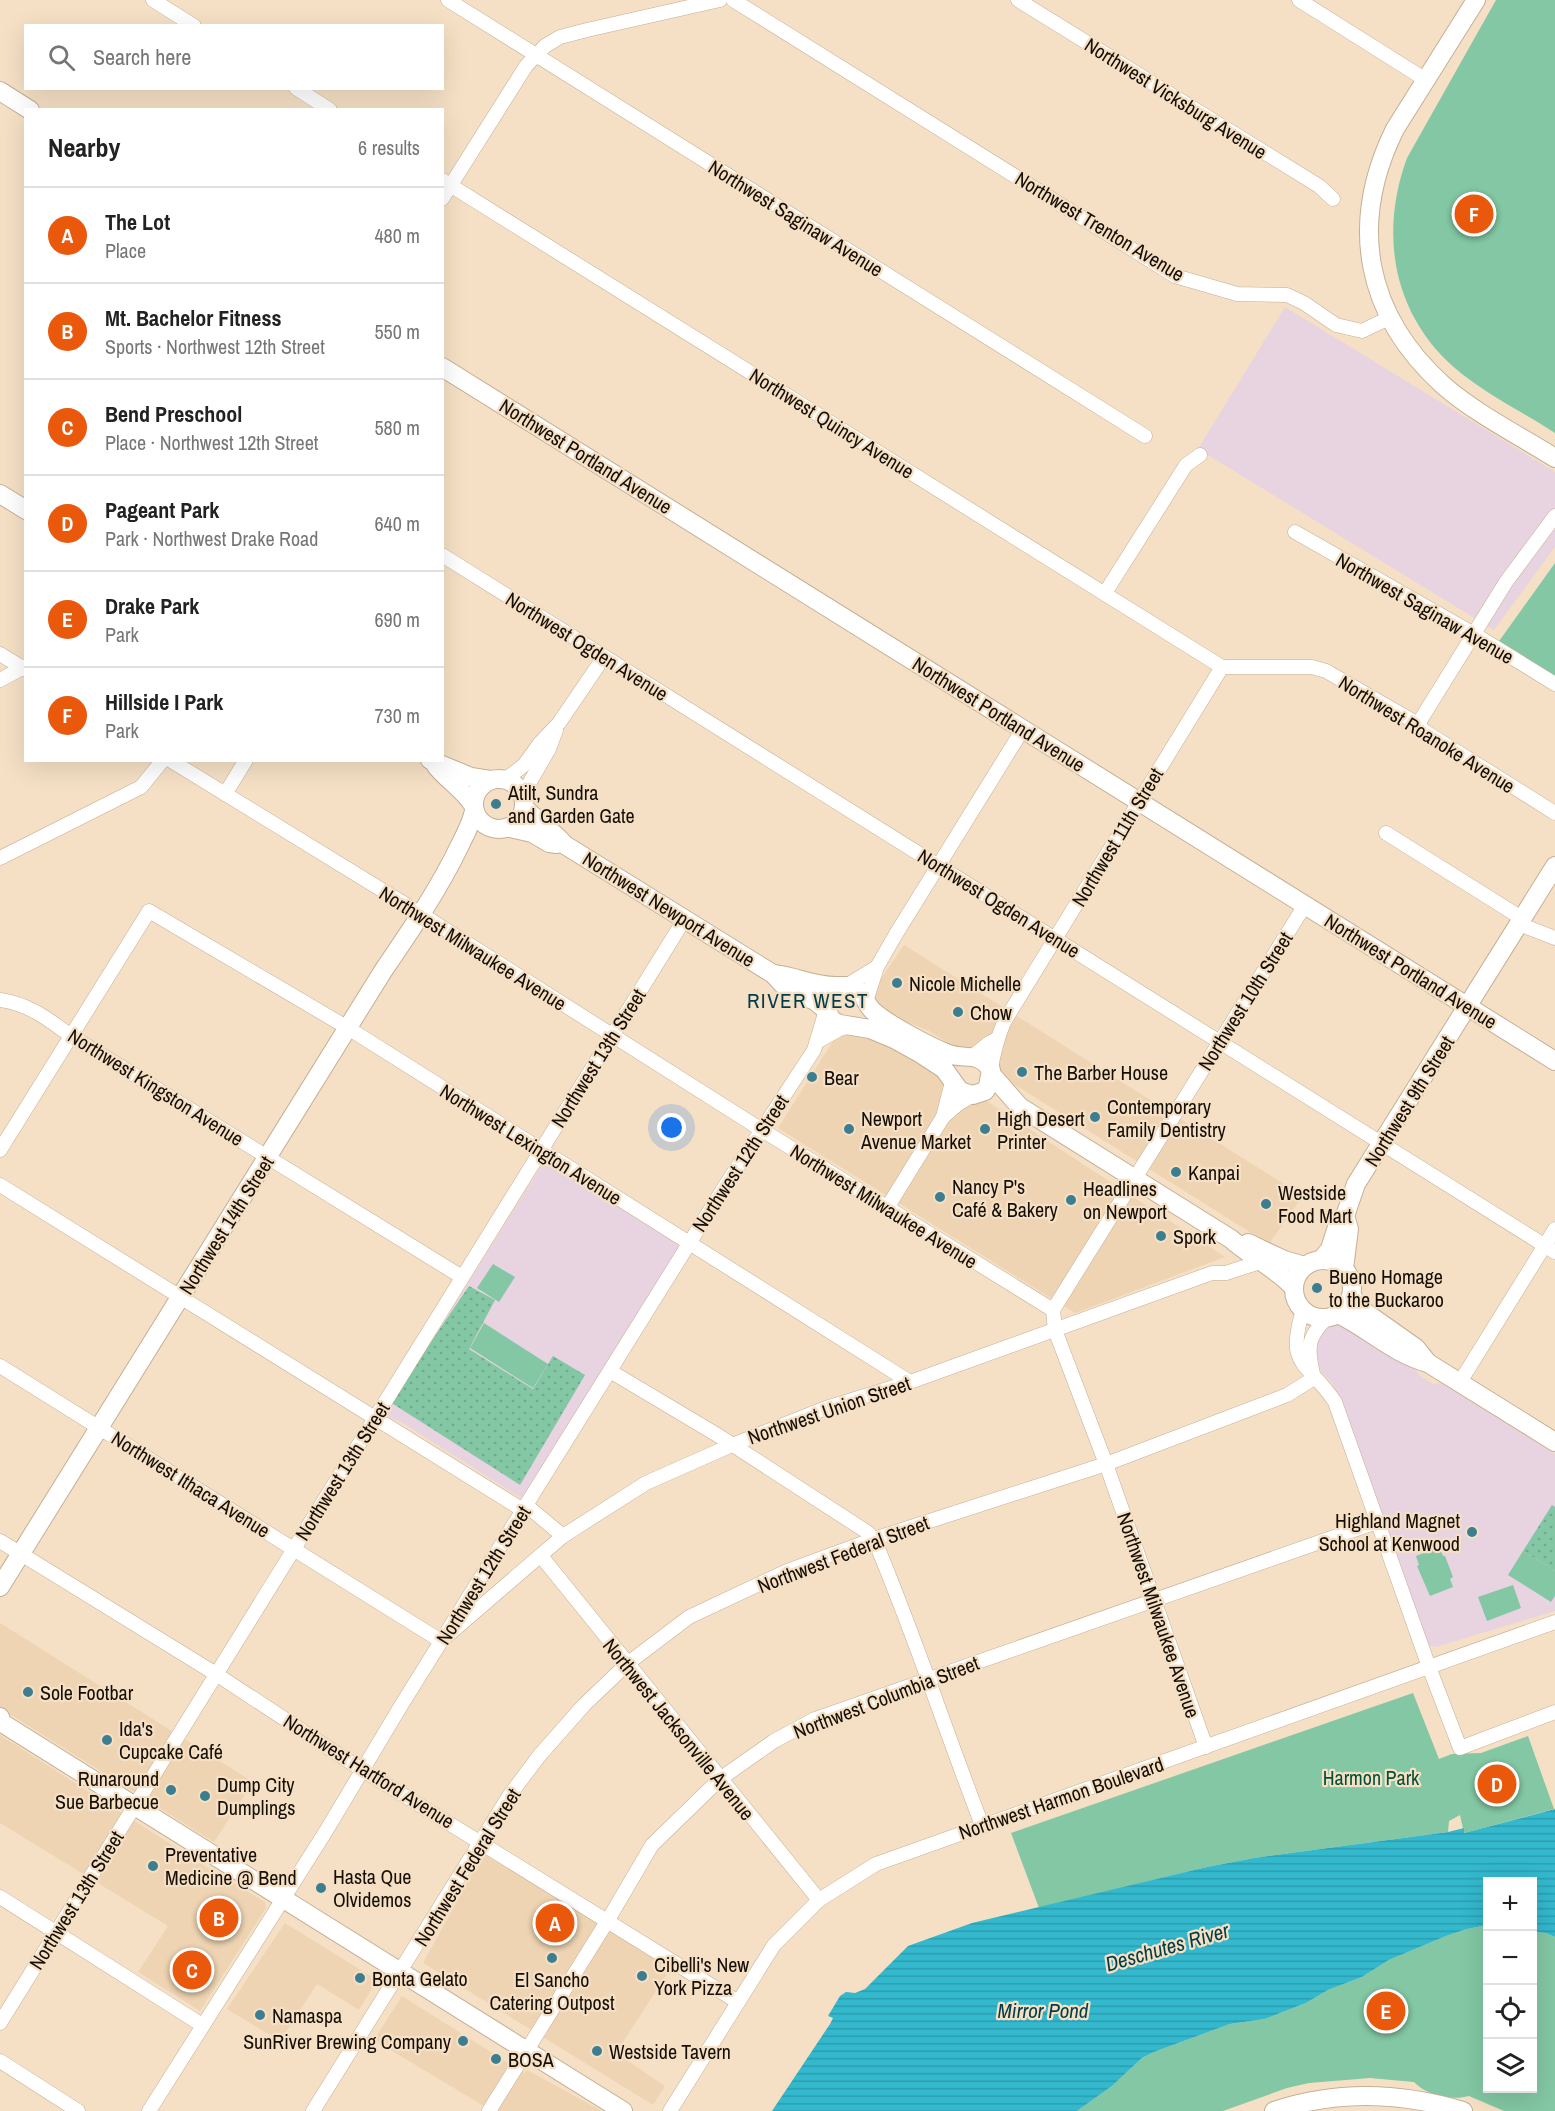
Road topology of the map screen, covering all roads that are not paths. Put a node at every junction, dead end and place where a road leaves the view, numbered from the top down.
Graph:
1 (153, 0) edge
2 (448, 0) edge
3 (720, 0) edge
4 (733, 0) edge
5 (1018, 0) edge
6 (1299, 0) edge
7 (1476, 0) edge
8 (191, 24) edge
9 (536, 55) junction
10 (1426, 80) junction
11 (299, 90) edge
12 (0, 91) edge
13 (27, 108) edge
14 (327, 108) edge
15 (447, 182) edge
16 (1333, 199) dead end
17 (1389, 318) junction
18 (444, 368) edge
19 (1145, 436) dead end
20 (1200, 455) dead end
21 (1555, 459) edge
22 (0, 494) edge
23 (24, 509) edge
24 (1555, 516) edge
25 (1295, 532) dead end
26 (444, 556) edge
27 (1105, 593) junction
28 (1474, 634) junction
29 (0, 654) edge
30 (604, 657) junction
31 (1222, 666) junction
32 (24, 668) edge
33 (0, 680) edge
34 (1555, 684) edge
35 (559, 723) junction
36 (1418, 724) junction
37 (1023, 729) junction
38 (161, 762) edge
39 (173, 762) edge
40 (245, 762) edge
41 (432, 762) edge
42 (434, 762) edge
43 (496, 780) junction
44 (225, 794) junction
45 (1138, 801) junction
46 (524, 803) junction
47 (473, 808) junction
48 (1555, 813) edge
49 (506, 829) junction
50 (1386, 833) dead end
51 (565, 845) junction
52 (0, 858) edge
53 (452, 863) junction
54 (938, 865) junction
55 (1555, 866) edge
56 (1305, 905) junction
57 (421, 914) junction
58 (684, 920) junction
59 (1521, 922) junction
60 (1555, 938) edge
61 (1056, 939) junction
62 (877, 967) junction
63 (773, 974) junction
64 (842, 986) junction
65 (0, 1000) edge
66 (867, 1003) junction
67 (1468, 1006) junction
68 (825, 1010) junction
69 (852, 1026) junction
70 (348, 1028) junction
71 (612, 1035) junction
72 (71, 1036) junction
73 (997, 1039) junction
74 (818, 1041) junction
75 (1220, 1042) junction
76 (967, 1057) junction
77 (1555, 1061) edge
78 (992, 1072) junction
79 (951, 1079) junction
80 (976, 1095) junction
81 (1020, 1107) junction
82 (943, 1117) junction
83 (762, 1130) junction
84 (1381, 1144) junction
85 (0, 1150) edge
86 (541, 1150) junction
87 (269, 1158) junction
88 (1134, 1179) junction
89 (0, 1185) edge
90 (887, 1208) junction
91 (1345, 1216) junction
92 (1555, 1229) edge
93 (1231, 1239) junction
94 (688, 1244) junction
95 (1550, 1249) edge
96 (1260, 1262) junction
97 (1313, 1263) junction
98 (1344, 1269) junction
99 (462, 1277) junction
100 (1294, 1288) junction
101 (1351, 1296) junction
102 (182, 1297) junction
103 (1053, 1310) junction
104 (1303, 1310) junction
105 (1332, 1316) junction
106 (1055, 1330) junction
107 (1428, 1363) junction
108 (0, 1366) edge
109 (610, 1371) junction
110 (1314, 1378) junction
111 (910, 1382) junction
112 (1460, 1382) junction
113 (375, 1418) junction
114 (99, 1427) junction
115 (1555, 1442) edge
116 (732, 1445) junction
117 (1106, 1464) junction
118 (524, 1508) junction
119 (1377, 1522) junction
120 (563, 1536) junction
121 (874, 1539) junction
122 (0, 1541) edge
123 (294, 1548) junction
124 (21, 1554) junction
125 (541, 1556) junction
126 (0, 1587) edge
127 (1154, 1601) junction
128 (1555, 1622) edge
129 (441, 1641) junction
130 (627, 1664) junction
131 (1429, 1667) junction
132 (216, 1674) junction
133 (927, 1679) junction
134 (1555, 1712) edge
135 (1, 1722) edge
136 (1206, 1748) junction
137 (364, 1769) junction
138 (720, 1779) junction
139 (135, 1805) junction
140 (982, 1825) junction
141 (481, 1841) junction
142 (0, 1897) edge
143 (284, 1898) junction
144 (819, 1900) junction
145 (608, 1920) junction
146 (57, 1931) junction
147 (401, 1972) junction
148 (738, 2002) junction
149 (0, 2023) edge
150 (202, 2025) junction
151 (526, 2050) junction
152 (0, 2061) edge
153 (1415, 2105) edge
154 (78, 2111) edge
155 (149, 2111) edge
156 (313, 2111) edge
157 (489, 2111) edge
158 (623, 2111) edge
159 (670, 2111) edge
160 (1274, 2111) edge
161 (1463, 2111) edge

1 - 8 street
2 - 9 street, Northwest Saginaw Avenue
3 - 9 street
4 - 17 street, Northwest Trenton Avenue
5 - 16 street, Northwest Vicksburg Avenue
6 - 10 street
7 - 10 street
9 - 15 street
9 - 19 street, Northwest Saginaw Avenue
10 - 17 street
11 - 14 street
12 - 13 street
15 - 27 street, Northwest Quincy Avenue
17 - 21 street
18 - 37 street, Northwest Portland Avenue
20 - 27 street
22 - 23 street
24 - 28 street
25 - 28 street, Northwest Saginaw Avenue
26 - 30 street, Northwest Ogden Avenue
27 - 31 street, Northwest Quincy Avenue
28 - 34 street, Northwest Saginaw Avenue
28 - 36 street
29 - 32 street
30 - 35 street
30 - 54 street, Northwest Ogden Avenue
31 - 36 street, Northwest Roanoke Avenue
31 - 45 street, Northwest 11th Street
32 - 33 street
35 - 43 street
35 - 46 street
36 - 48 street, Northwest Roanoke Avenue
37 - 45 street, Northwest Portland Avenue
37 - 54 street
38 - 52 street
39 - 44 street, Northwest Milwaukee Avenue
40 - 44 street
41 - 47 street
42 - 43 street
43 - 46 street
43 - 47 street
44 - 57 street, Northwest Milwaukee Avenue
45 - 56 street, Northwest Portland Avenue
45 - 61 street, Northwest 11th Street
46 - 49 street
46 - 51 street, Northwest Newport Avenue
47 - 49 street
47 - 53 street, Northwest 14th Street
49 - 51 street, Northwest Newport Avenue
49 - 53 street, Northwest 14th Street
50 - 59 street
51 - 58 street, Northwest Newport Avenue
53 - 57 street, Northwest 14th Street
54 - 61 street, Northwest Ogden Avenue
54 - 62 street
55 - 59 street, Northwest 9th Street
56 - 67 street, Northwest Portland Avenue
56 - 75 street, Northwest 10th Street
57 - 70 street, Northwest 14th Street
57 - 71 street, Northwest Milwaukee Avenue
58 - 63 street, Northwest Newport Avenue
58 - 71 street, Northwest 13th Street
59 - 60 street
59 - 67 street, Northwest 9th Street
61 - 73 street, Northwest 11th Street
61 - 75 street, Northwest Ogden Avenue
62 - 64 street
62 - 66 street
63 - 64 street, Northwest Newport Avenue
63 - 68 street, Northwest Newport Avenue
64 - 66 street
64 - 68 street
65 - 72 street, Northwest Kingston Avenue
66 - 76 street
67 - 77 street, Northwest Portland Avenue
67 - 84 street, Northwest 9th Street
68 - 69 street, Northwest Newport Avenue
68 - 74 street, Northwest 12th Street
69 - 74 street
69 - 79 street
70 - 72 street, Northwest Lexington Avenue
70 - 86 street, Northwest Lexington Avenue
70 - 87 street, Northwest 14th Street
71 - 83 street, Northwest Milwaukee Avenue
71 - 86 street, Northwest 13th Street
72 - 85 street
72 - 87 street, Northwest Kingston Avenue
73 - 76 street, Northwest 11th Street
73 - 78 street, Northwest 11th Street
74 - 83 street, Northwest 12th Street
75 - 84 street, Northwest Ogden Avenue
75 - 88 street, Northwest 10th Street
76 - 78 street
78 - 80 street
78 - 81 street
79 - 80 street
79 - 82 street
80 - 81 street
80 - 82 street
81 - 88 street
82 - 90 street
83 - 90 street, Northwest Milwaukee Avenue
83 - 94 street, Northwest 12th Street
84 - 91 street, Northwest 9th Street
84 - 95 street, Northwest Ogden Avenue
86 - 94 street, Northwest Lexington Avenue
86 - 99 street, Northwest 13th Street
87 - 99 street, Northwest Kingston Avenue
87 - 102 street, Northwest 14th Street
88 - 93 street
88 - 103 street, Northwest 10th Street
89 - 102 street
90 - 103 street, Northwest Milwaukee Avenue
91 - 97 street, Northwest 9th Street
91 - 98 street, Northwest 9th Street
92 - 95 street
93 - 96 street
93 - 97 street
94 - 109 street, Northwest 12th Street
94 - 111 street, Northwest Lexington Avenue
95 - 112 street
96 - 100 street
96 - 106 street, Northwest Union Street
97 - 98 street
97 - 100 street
98 - 101 street
99 - 113 street, Northwest 13th Street
100 - 104 street
101 - 105 street
101 - 107 street
102 - 113 street
102 - 114 street, Northwest 14th Street
103 - 106 street, Northwest Milwaukee Avenue
104 - 105 street
104 - 110 street
105 - 107 street
105 - 110 street
106 - 111 street, Northwest Union Street
106 - 117 street, Northwest Milwaukee Avenue
107 - 112 street
108 - 114 street, Northwest Ithaca Avenue
109 - 116 street
109 - 118 street, Northwest 12th Street
110 - 117 street, Northwest Federal Street
110 - 119 street
111 - 116 street, Northwest Union Street
112 - 115 street
113 - 118 street
113 - 123 street, Northwest 13th Street
114 - 123 street, Northwest Ithaca Avenue
114 - 124 street, Northwest 14th Street
116 - 120 street, Northwest Union Street
116 - 121 street
117 - 121 street, Northwest Federal Street
117 - 127 street, Northwest Milwaukee Avenue
118 - 120 street
118 - 129 street, Northwest 12th Street
119 - 127 street, Northwest Columbia Street
119 - 131 street
120 - 125 street, Northwest Union Street
121 - 130 street, Northwest Federal Street
121 - 133 street
122 - 124 street, Northwest Hartford Avenue
123 - 129 street, Northwest Ithaca Avenue
123 - 132 street, Northwest 13th Street
124 - 126 street, Northwest 14th Street
124 - 132 street, Northwest Hartford Avenue
125 - 129 street, Northwest Union Street
125 - 130 street, Northwest Jacksonville Avenue
127 - 133 street, Northwest Columbia Street
127 - 136 street, Northwest Milwaukee Avenue
128 - 131 street, Northwest Harmon Boulevard
129 - 137 street, Northwest 12th Street
130 - 138 street, Northwest Jacksonville Avenue
130 - 141 street, Northwest Federal Street
131 - 134 street
131 - 136 street, Northwest Harmon Boulevard
132 - 137 street, Northwest Hartford Avenue
132 - 139 street, Northwest 13th Street
133 - 138 street, Northwest Columbia Street
133 - 140 street
135 - 139 street
136 - 140 street, Northwest Harmon Boulevard
137 - 141 street, Northwest Hartford Avenue
137 - 143 street, Northwest 12th Street
138 - 144 street, Northwest Jacksonville Avenue
138 - 145 street, Northwest Columbia Street
139 - 143 street
139 - 146 street, Northwest 13th Street
140 - 144 street, Northwest Harmon Boulevard
141 - 145 street, Northwest Hartford Avenue
141 - 147 street, Northwest Federal Street
142 - 146 street
143 - 147 street
143 - 150 street, Northwest 12th Street
144 - 148 street, Northwest Harmon Boulevard
145 - 148 street, Northwest Hartford Avenue
145 - 151 street, Northwest Columbia Street
146 - 149 street, Northwest 13th Street
146 - 150 street
147 - 151 street
147 - 156 street, Northwest Federal Street
148 - 159 street, Northwest Harmon Boulevard
150 - 155 street, Northwest 12th Street
151 - 157 street, Northwest Columbia Street
151 - 158 street
152 - 154 street
153 - 160 street
153 - 161 street

